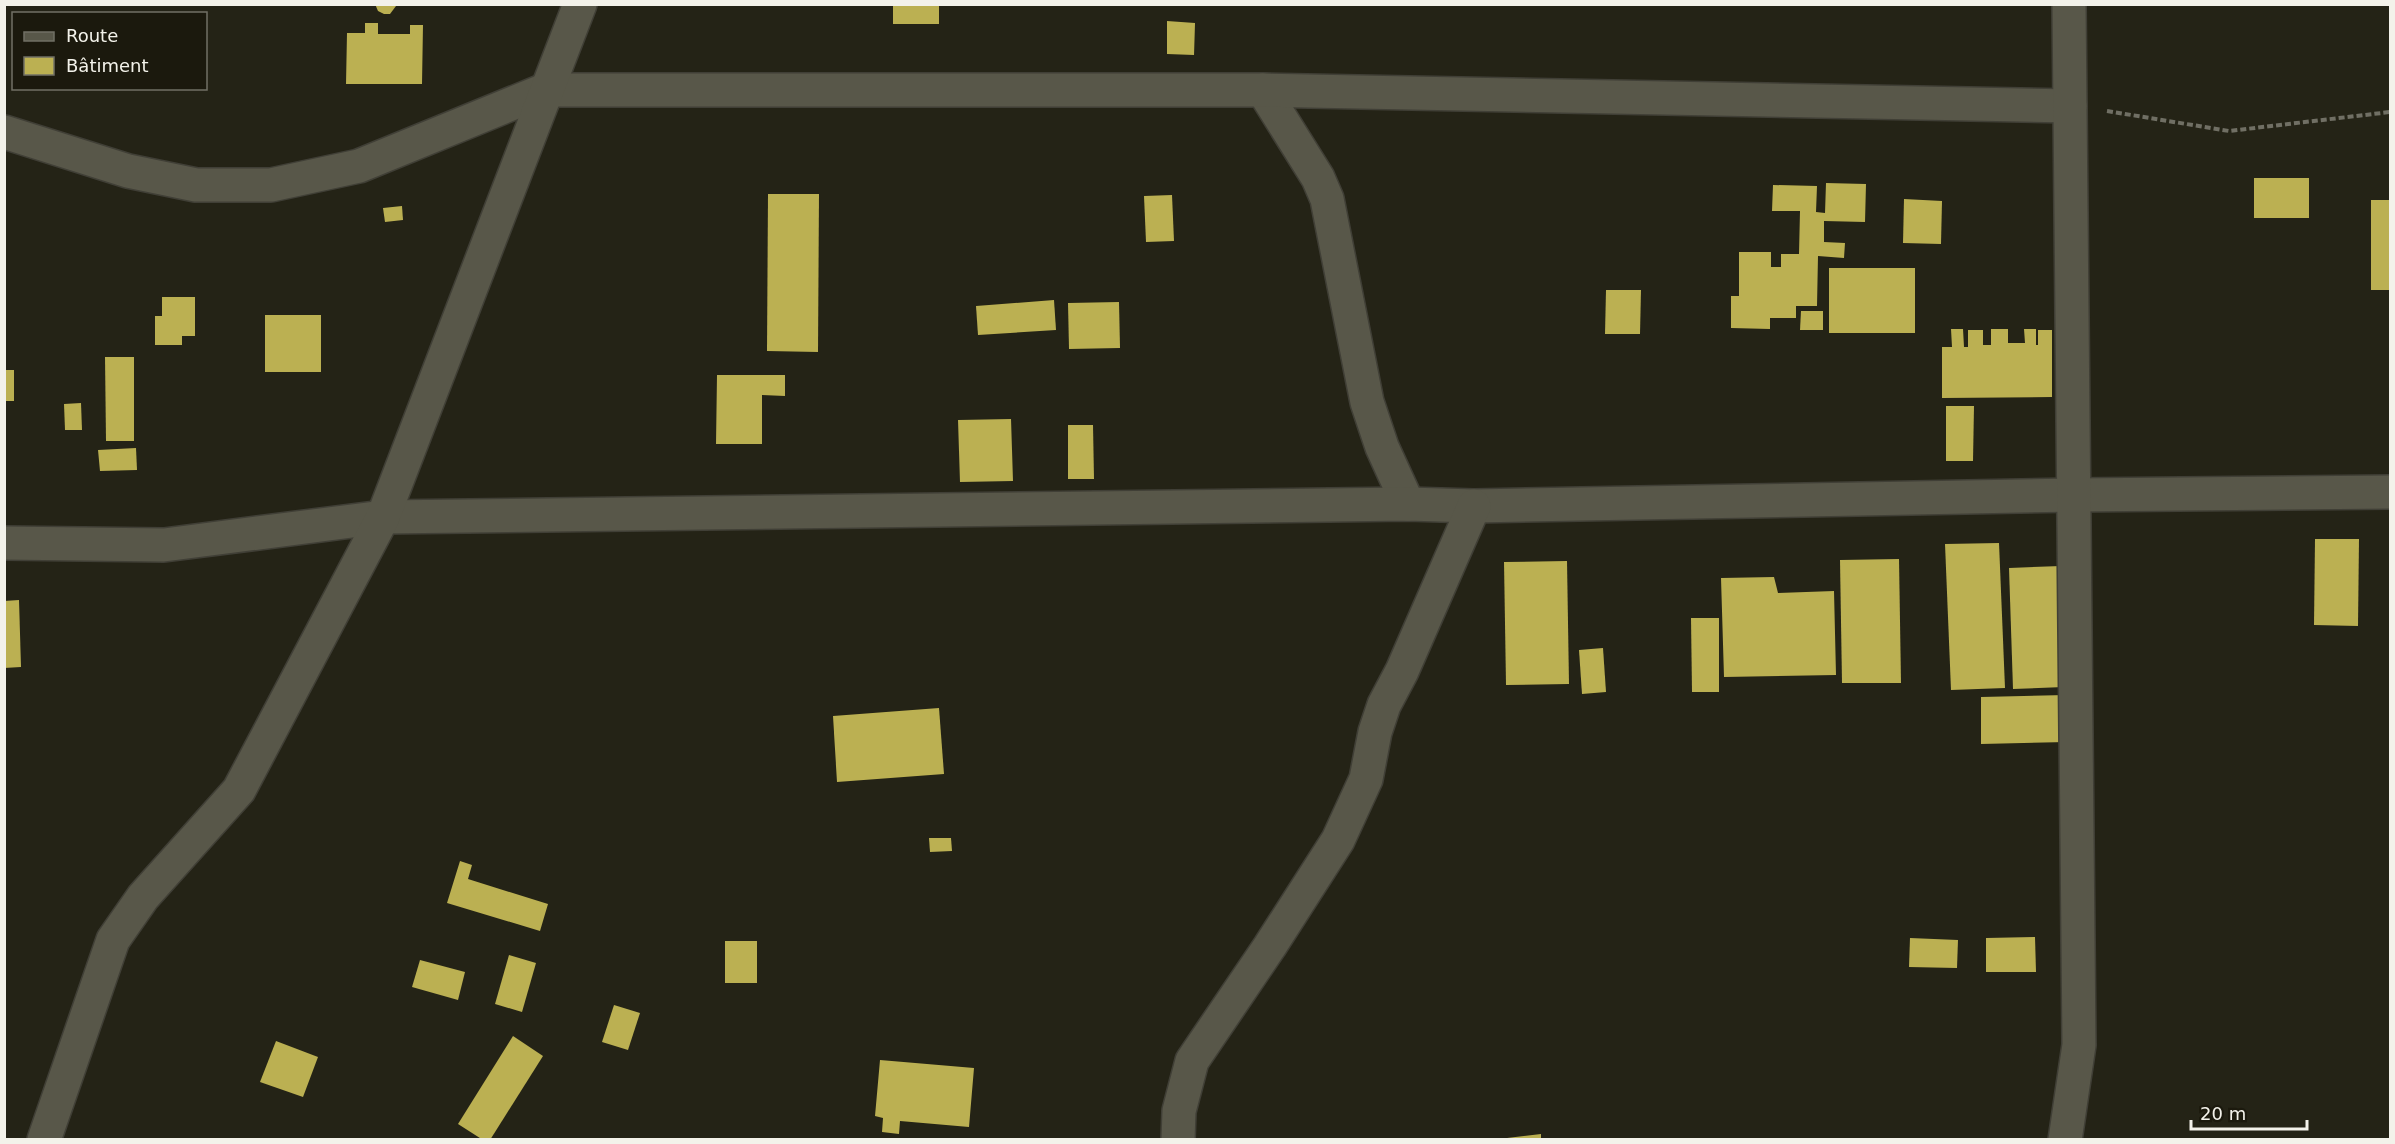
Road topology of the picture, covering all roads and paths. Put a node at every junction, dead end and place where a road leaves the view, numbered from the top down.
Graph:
1 (580, 4) edge
2 (2069, 4) edge
3 (545, 90) junction
4 (1263, 90) junction
5 (2070, 106) junction
6 (2391, 112) edge
7 (4, 132) edge
8 (2391, 492) edge
9 (2074, 495) junction
10 (1408, 504) junction
11 (1474, 506) junction
12 (383, 517) junction
13 (4, 543) edge
14 (44, 1140) edge
15 (1178, 1140) edge
16 (2065, 1140) edge

1 - 3 street
2 - 5 street
3 - 4 street
3 - 7 street
3 - 12 street
4 - 5 street
4 - 10 street
5 - 6 path
5 - 9 street
8 - 9 street
9 - 11 street
9 - 16 street
10 - 11 street
10 - 12 street
11 - 15 street
12 - 13 street
12 - 14 street

